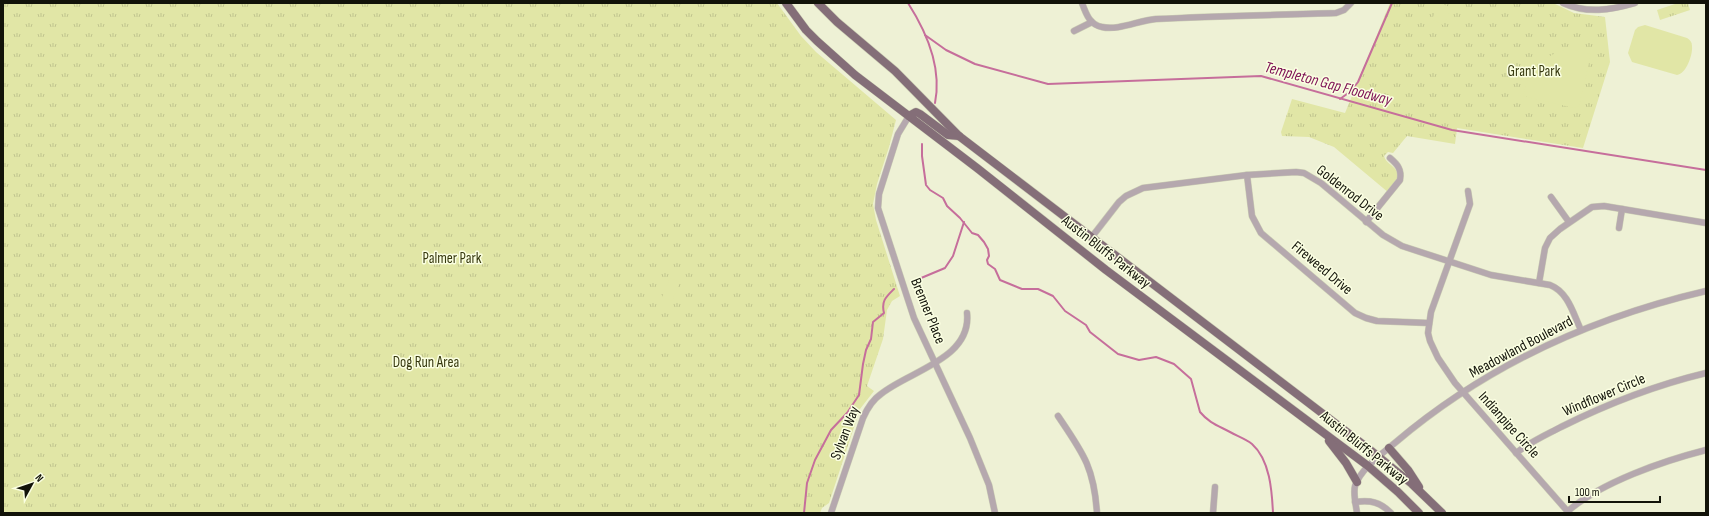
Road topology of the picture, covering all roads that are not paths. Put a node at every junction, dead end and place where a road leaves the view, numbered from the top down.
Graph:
1 (786, 3) edge
2 (818, 3) edge
3 (1082, 3) edge
4 (1351, 3) edge
5 (1563, 3) edge
6 (1635, 3) edge
7 (1092, 22) junction
8 (1074, 31) dead end
9 (909, 116) junction
10 (959, 136) junction
11 (1390, 158) dead end
12 (1247, 175) junction
13 (1468, 191) dead end
14 (1552, 197) dead end
15 (1622, 209) junction
16 (1366, 222) junction
17 (1569, 222) junction
18 (1706, 223) edge
19 (1619, 228) dead end
20 (1091, 238) junction
21 (1450, 262) junction
22 (1539, 283) junction
23 (1706, 291) edge
24 (967, 313) dead end
25 (1429, 323) junction
26 (1580, 330) junction
27 (934, 363) junction
28 (1706, 373) edge
29 (1462, 392) junction
30 (1058, 416) dead end
31 (1321, 431) junction
32 (1389, 448) junction
33 (1706, 450) edge
34 (1516, 453) junction
35 (1379, 458) junction
36 (1368, 466) junction
37 (1357, 482) junction
38 (1215, 487) dead end
39 (1421, 492) junction
40 (1355, 502) junction
41 (1568, 512) edge
42 (831, 513) edge
43 (995, 513) edge
44 (1097, 513) edge
45 (1213, 513) edge
46 (1357, 513) edge
47 (1391, 513) edge
48 (1419, 513) edge
49 (1442, 513) edge

1 - 9 main road, Austin Bluffs Parkway
2 - 10 main road, Austin Bluffs Parkway
3 - 7 street
4 - 7 street
5 - 6 street
7 - 8 street
9 - 10 main road
9 - 27 street, Brenner Place
9 - 31 main road, Austin Bluffs Parkway
10 - 20 main road, Austin Bluffs Parkway
11 - 16 street
12 - 16 street, Goldenrod Drive
12 - 20 street, Goldenrod Drive
12 - 25 street, Fireweed Drive
13 - 21 street, Indianpipe Circle
14 - 17 street
15 - 17 street
15 - 18 street
15 - 19 street
16 - 21 street, Goldenrod Drive
17 - 22 street
20 - 35 main road, Austin Bluffs Parkway
21 - 22 street, Goldenrod Drive
21 - 25 street, Indianpipe Circle
22 - 26 street, Goldenrod Drive
23 - 26 street, Meadowland Boulevard
24 - 27 street, Sylvan Way
25 - 29 street, Indianpipe Circle
26 - 29 street, Meadowland Boulevard
27 - 42 street, Sylvan Way
27 - 43 street, Brenner Place
28 - 34 street, Windflower Circle
29 - 32 street, Meadowland Boulevard
29 - 34 street, Indianpipe Circle
30 - 44 street
31 - 36 main road, Austin Bluffs Parkway
31 - 37 main road
32 - 35 street, Meadowland Boulevard
32 - 39 main road
33 - 41 street
34 - 41 street, Indianpipe Circle
35 - 36 street, Meadowland Boulevard
35 - 39 main road, Austin Bluffs Parkway
36 - 37 street, Meadowland Boulevard
36 - 48 main road, Austin Bluffs Parkway
37 - 40 street
38 - 45 street
39 - 49 main road, Austin Bluffs Parkway
40 - 46 street
40 - 47 street

